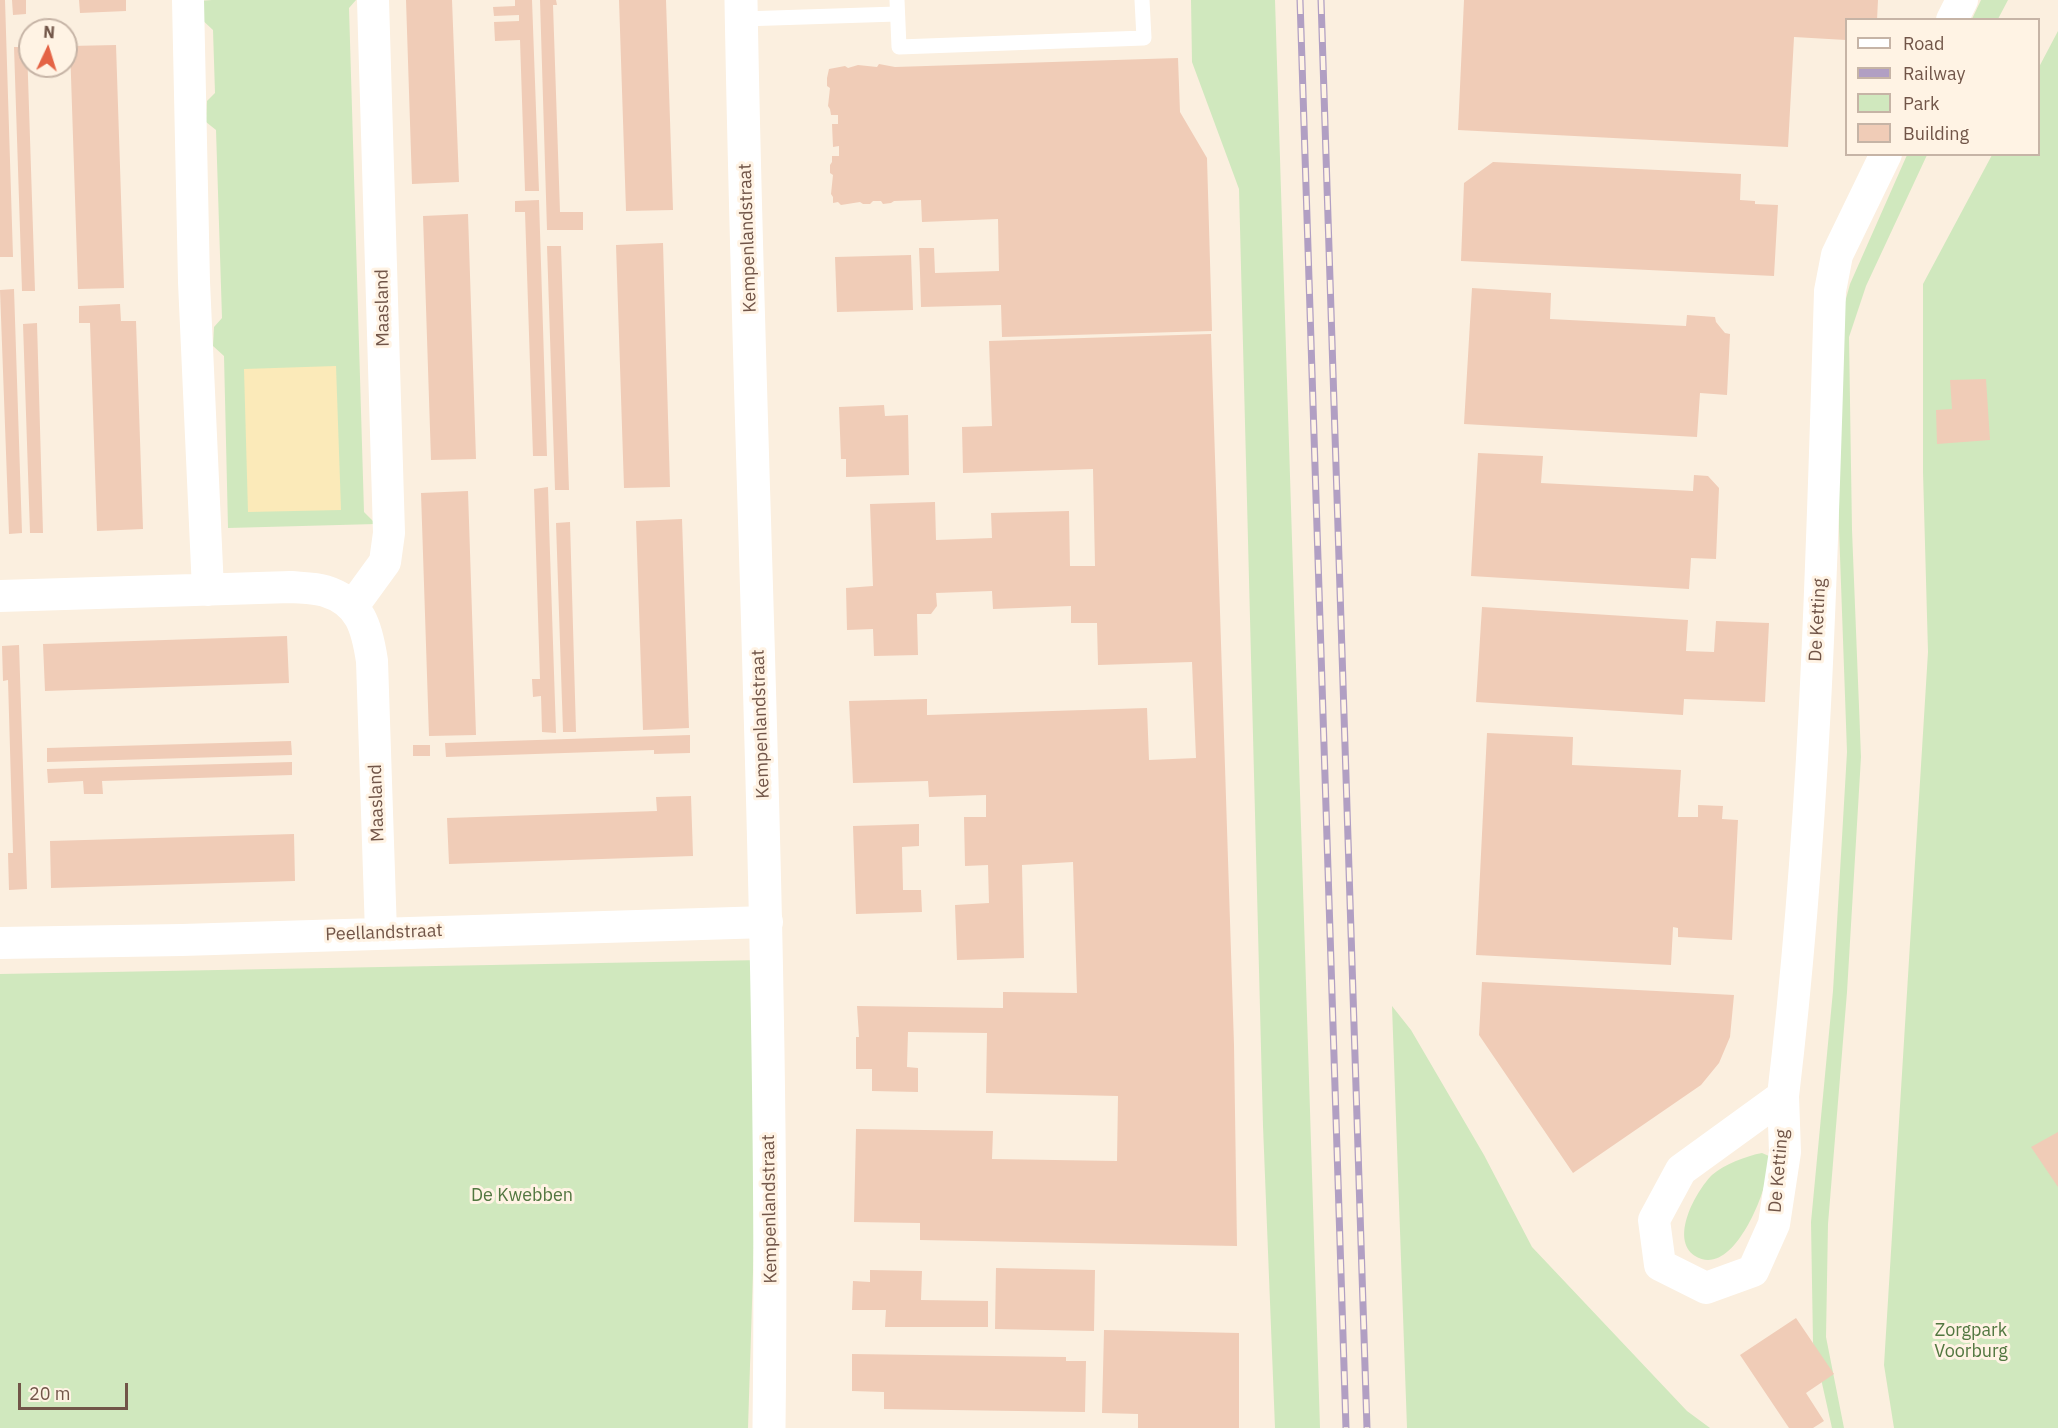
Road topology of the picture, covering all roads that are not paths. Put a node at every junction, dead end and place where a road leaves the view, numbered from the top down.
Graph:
1 (188, 0) edge
2 (373, 0) edge
3 (1142, 0) edge
4 (1962, 0) edge
5 (897, 7) edge
6 (742, 10) edge
7 (1953, 18) edge
8 (1885, 156) edge
9 (208, 590) junction
10 (0, 596) edge
11 (353, 606) junction
12 (767, 922) junction
13 (381, 933) junction
14 (0, 943) edge
15 (1784, 1096) junction
16 (769, 1428) edge

1 - 9 street
2 - 11 street, Maasland
3 - 5 lane, Kempenlandstraat
4 - 7 street
5 - 6 lane, Kempenlandstraat
6 - 12 street, Kempenlandstraat
8 - 15 street, De Ketting
9 - 10 street
9 - 11 street
11 - 13 street, Maasland
12 - 13 street, Peellandstraat
12 - 16 street, Kempenlandstraat
13 - 14 street, Peellandstraat
15 - 15 street, De Ketting

